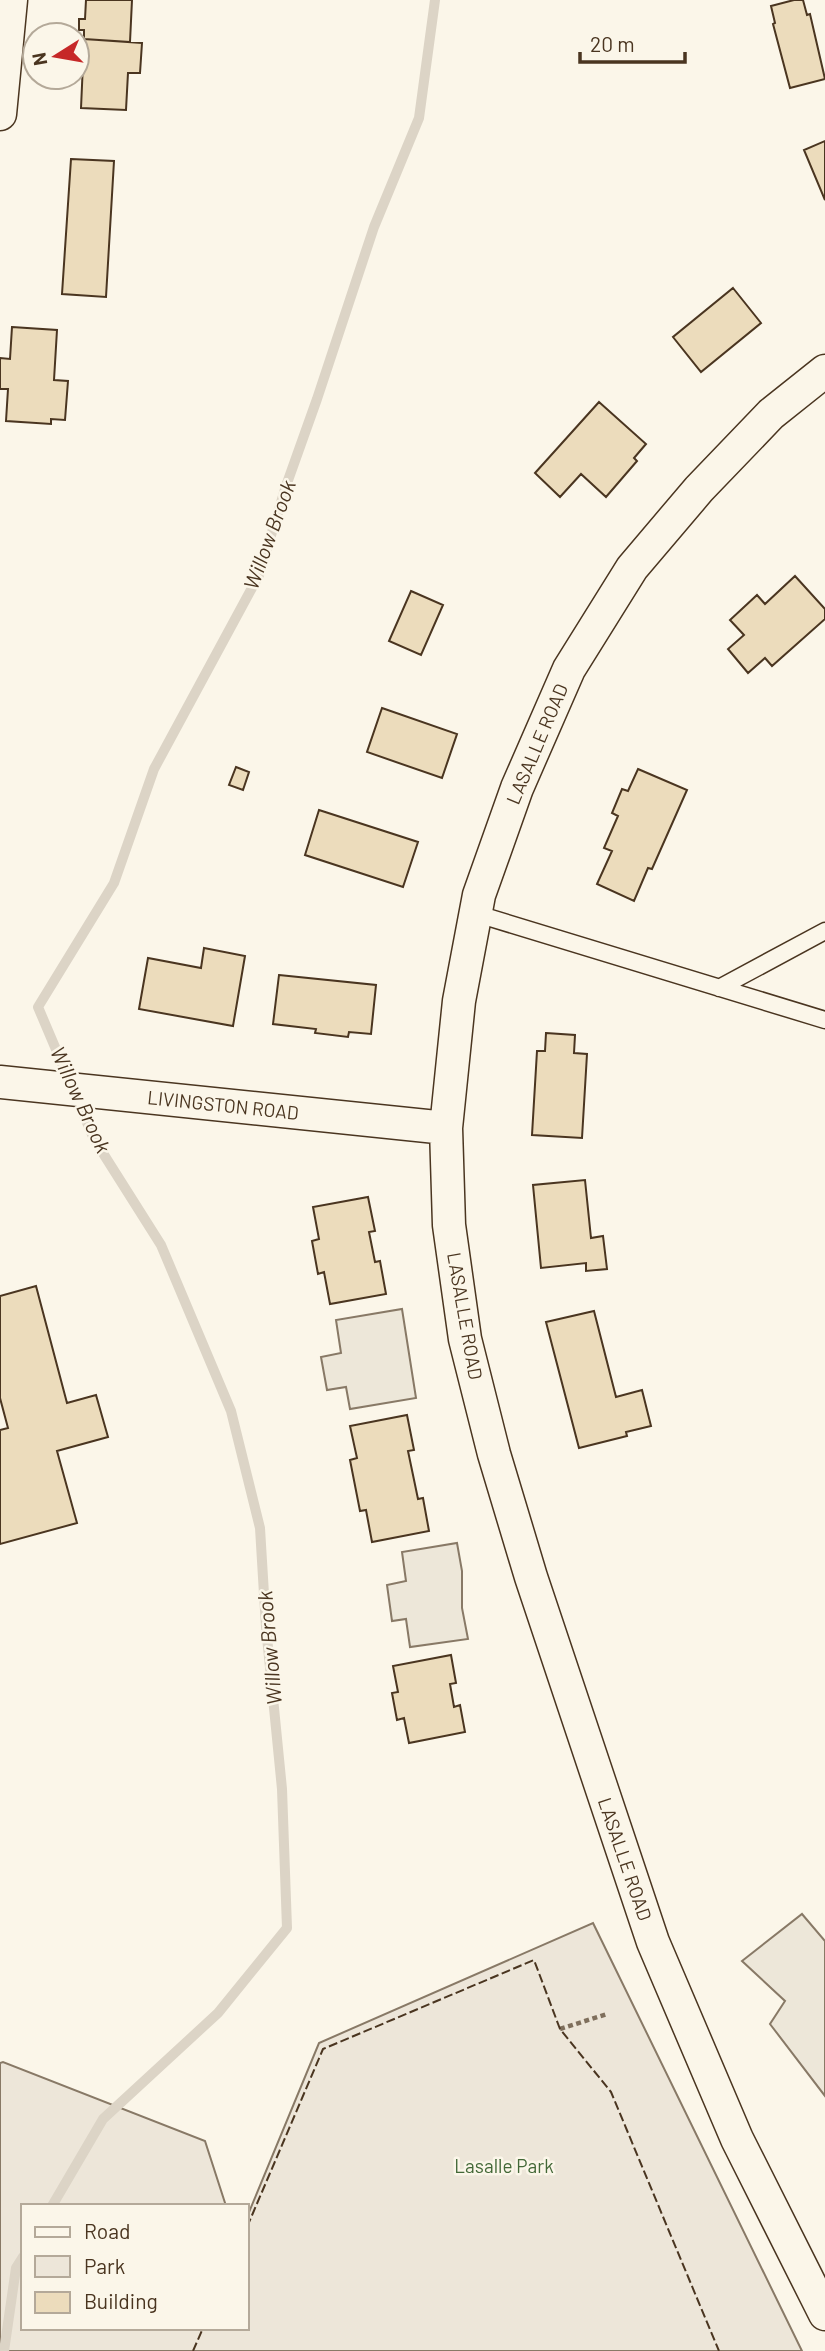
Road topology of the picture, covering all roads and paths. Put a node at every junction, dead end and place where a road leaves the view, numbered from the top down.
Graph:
1 (11, 0) edge
2 (0, 114) edge
3 (825, 371) edge
4 (474, 912) junction
5 (825, 931) edge
6 (719, 988) junction
7 (825, 1020) edge
8 (0, 1082) edge
9 (446, 1128) junction
10 (607, 2014) dead end
11 (559, 2029) dead end
12 (825, 2314) edge

1 - 2 street
3 - 4 street, LASALLE ROAD
4 - 6 lane
4 - 9 street, LASALLE ROAD
5 - 6 lane
6 - 7 lane
8 - 9 street, LIVINGSTON ROAD
9 - 12 street, LASALLE ROAD
10 - 11 path

